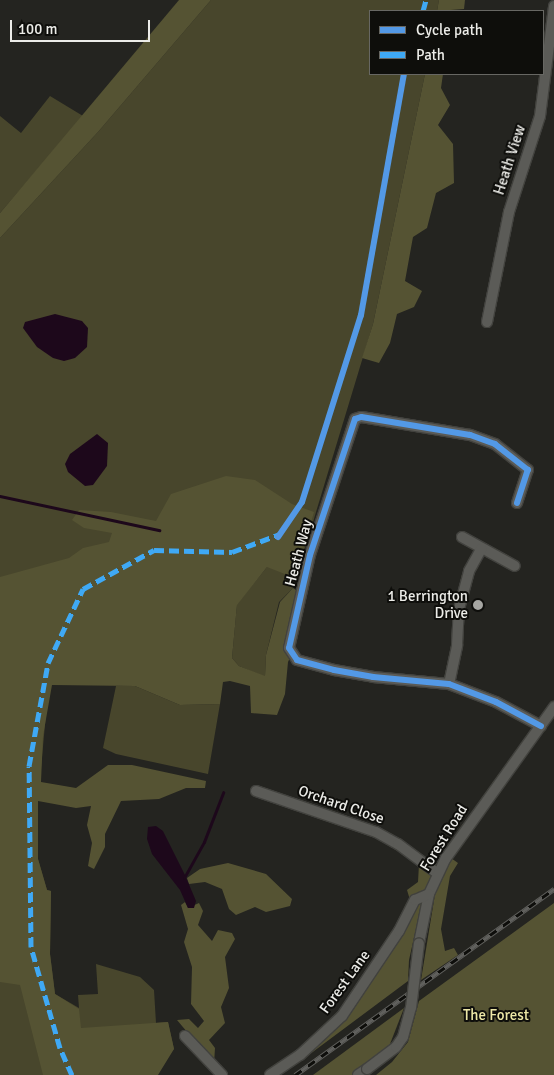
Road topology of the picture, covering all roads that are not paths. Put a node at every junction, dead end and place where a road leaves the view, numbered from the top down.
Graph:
1 (554, 6) edge
2 (487, 322) dead end
3 (516, 503) dead end
4 (462, 537) dead end
5 (482, 548) junction
6 (515, 566) dead end
7 (449, 684) junction
8 (554, 707) edge
9 (541, 726) junction
10 (256, 791) dead end
11 (437, 873) junction
12 (429, 894) junction
13 (185, 1036) dead end
14 (222, 1075) edge
15 (270, 1075) edge
16 (358, 1075) edge

1 - 2 street, Heath View
3 - 7 street, Heath Way
4 - 5 street
5 - 6 street
5 - 7 street
7 - 9 street, Heath Way
8 - 9 street, Forest Road
9 - 11 street, Forest Road
10 - 11 street, Orchard Close
11 - 12 street, Forest Road
12 - 15 street, Forest Lane
12 - 16 street, Forest Road, bridge
13 - 14 street

